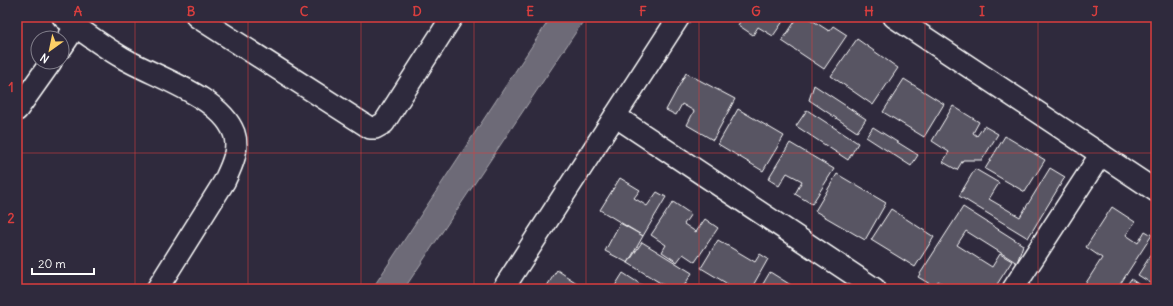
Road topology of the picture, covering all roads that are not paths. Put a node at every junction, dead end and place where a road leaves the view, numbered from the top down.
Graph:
1 (197, 17) edge
2 (452, 17) edge
3 (679, 17) edge
4 (894, 17) edge
5 (69, 22) edge
6 (920, 24) edge
7 (45, 70) edge
8 (17, 110) edge
9 (615, 116) junction
10 (1101, 154) junction
11 (1156, 191) edge
12 (157, 289) edge
13 (503, 289) edge
14 (876, 289) edge
15 (1013, 289) edge

1 - 2 street
3 - 9 street
4 - 6 street
5 - 12 street
6 - 10 street
7 - 8 street
9 - 13 street
9 - 14 street
10 - 11 street
10 - 15 street

